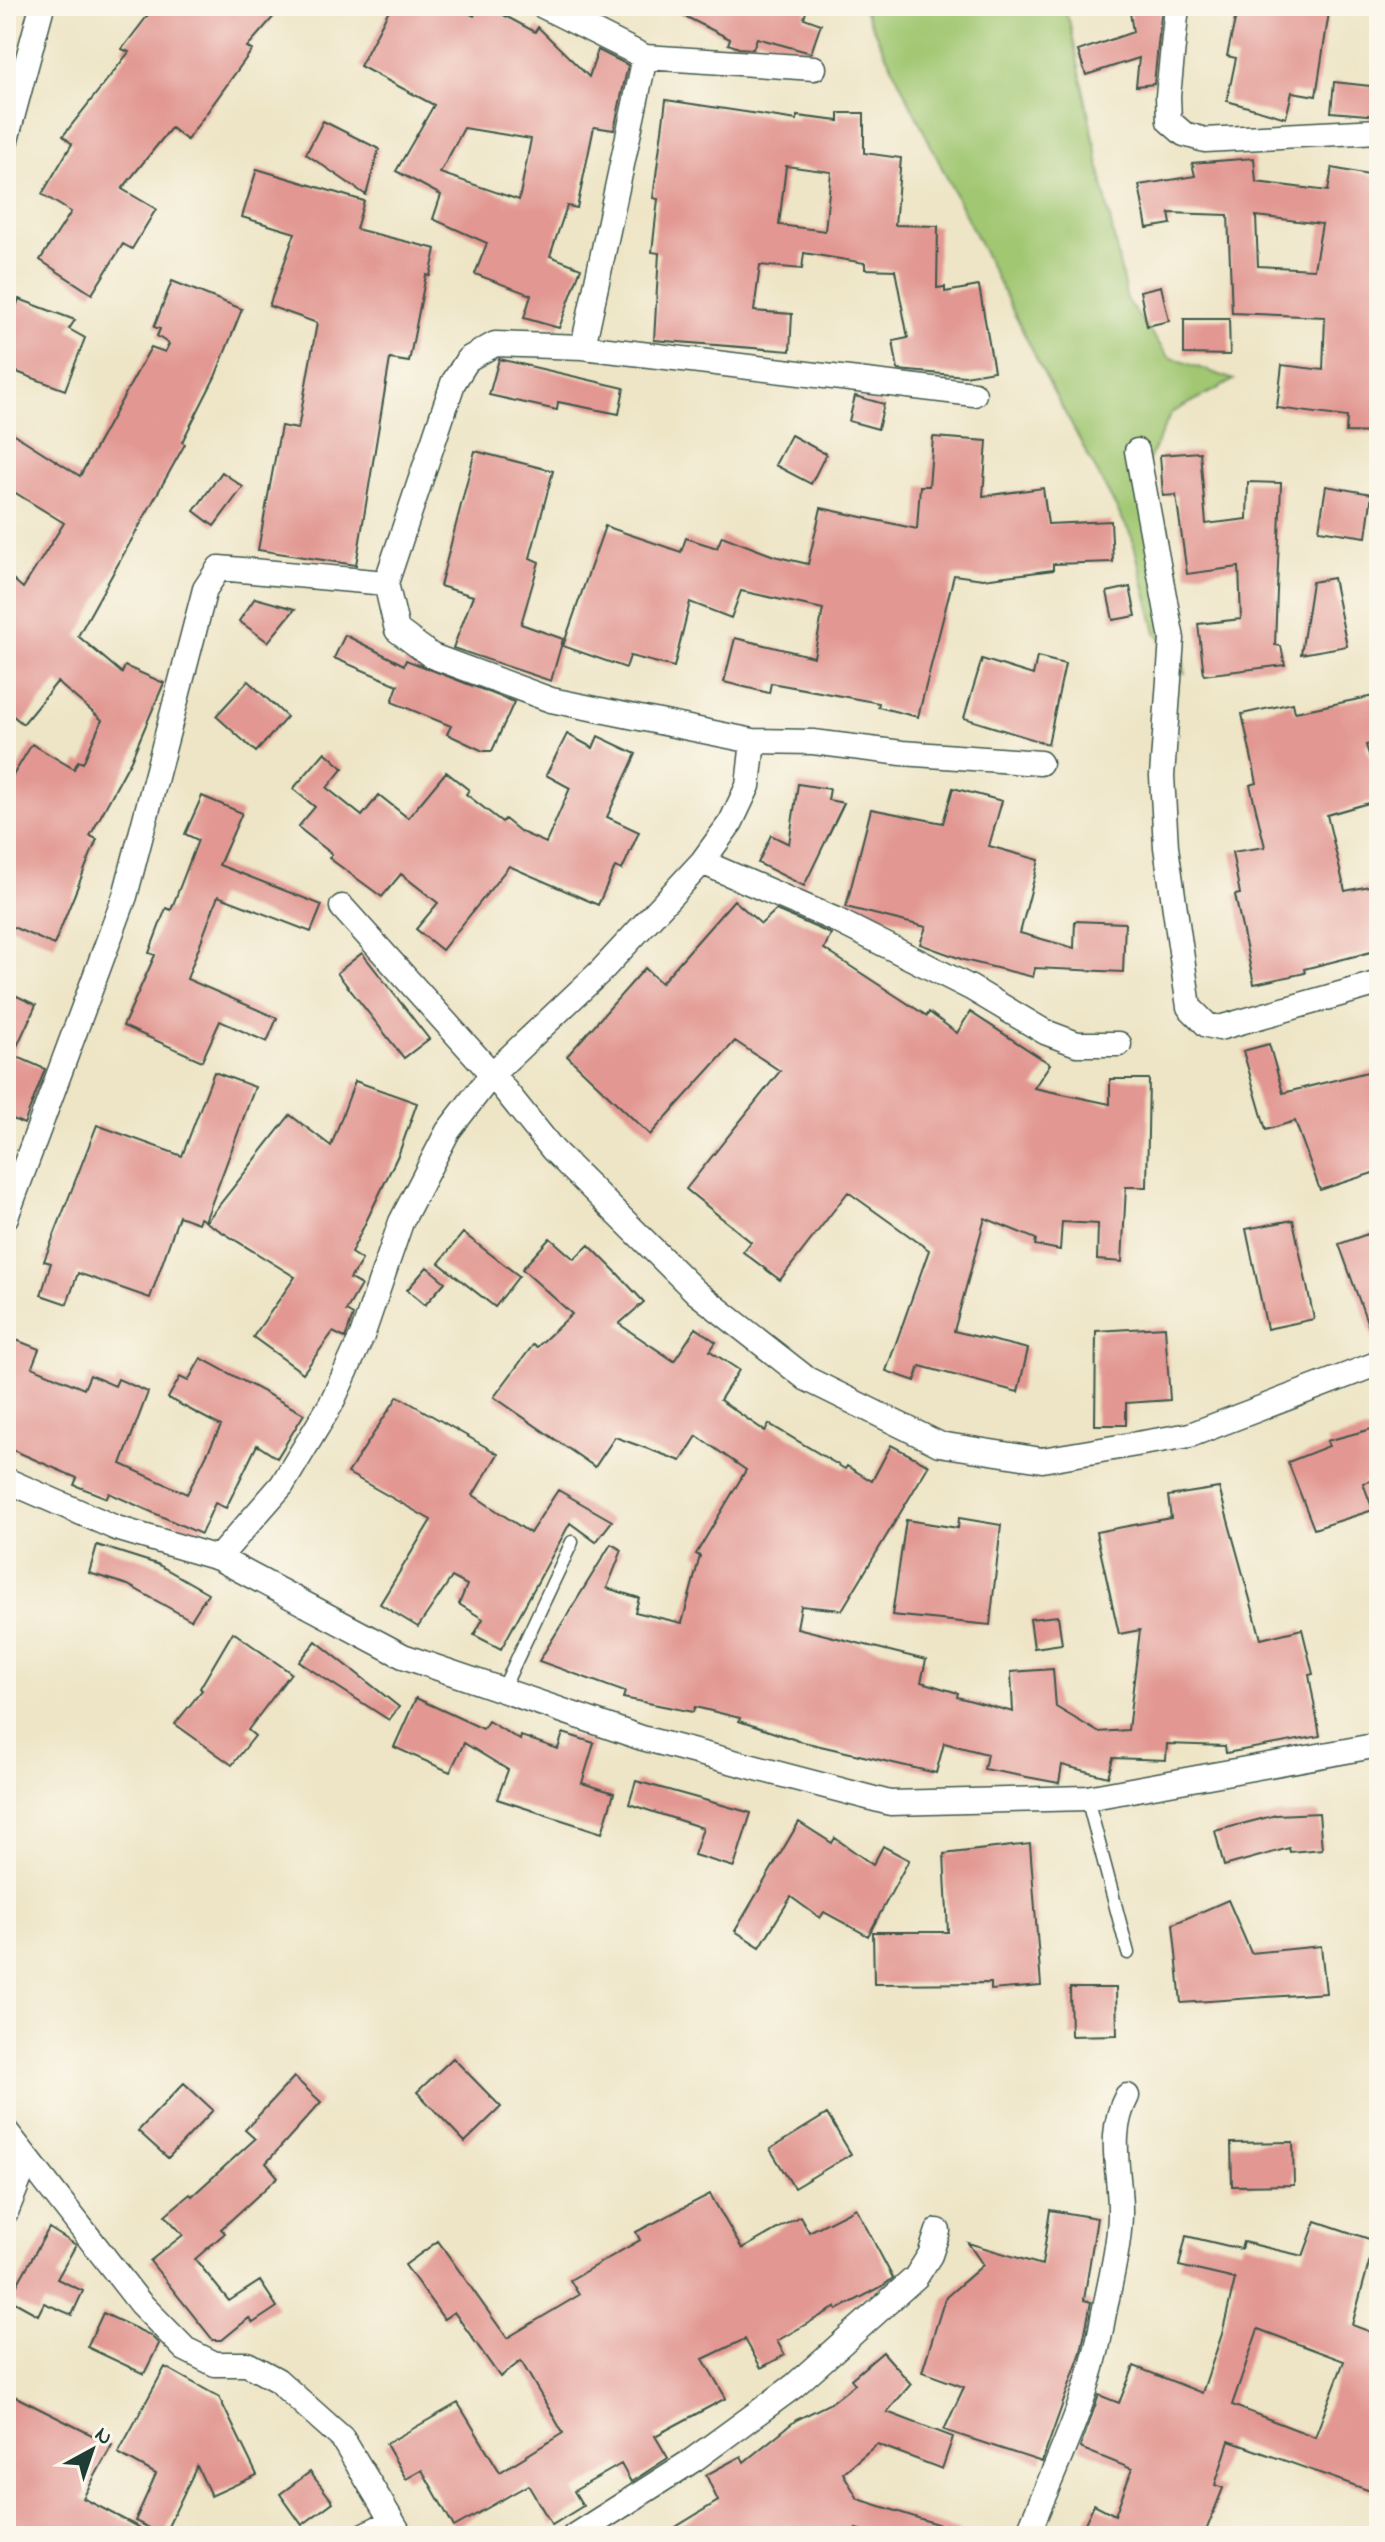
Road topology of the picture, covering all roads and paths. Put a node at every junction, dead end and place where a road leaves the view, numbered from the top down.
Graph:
1 (42, 6) edge
2 (543, 6) edge
3 (1177, 6) edge
4 (645, 57) junction
5 (814, 68) dead end
6 (1379, 131) edge
7 (6, 140) edge
8 (583, 347) junction
9 (974, 394) dead end
10 (1137, 451) dead end
11 (386, 583) junction
12 (753, 741) junction
13 (1040, 763) dead end
14 (702, 862) junction
15 (342, 907) dead end
16 (1379, 983) edge
17 (1119, 1044) dead end
18 (492, 1074) junction
19 (6, 1217) edge
20 (1379, 1363) edge
21 (6, 1480) edge
22 (572, 1542) dead end
23 (218, 1558) junction
24 (502, 1691) junction
25 (1379, 1745) edge
26 (1087, 1798) junction
27 (1128, 1953) dead end
28 (1127, 2096) dead end
29 (6, 2131) edge
30 (27, 2160) junction
31 (6, 2212) edge
32 (938, 2231) dead end
33 (396, 2528) edge
34 (363, 2536) edge
35 (574, 2536) edge
36 (1027, 2536) edge

1 - 7 street
2 - 4 street
3 - 6 street
4 - 5 street
4 - 8 street
8 - 9 street
8 - 11 street
10 - 16 street
11 - 12 street
11 - 19 street
12 - 13 street
12 - 14 street
14 - 17 street
14 - 18 street
15 - 18 street
18 - 20 street
18 - 23 street
21 - 23 street
22 - 24 lane
23 - 24 street
24 - 26 street
25 - 26 street
26 - 27 lane
28 - 36 street
29 - 30 street
30 - 31 street
30 - 33 street
32 - 35 street
33 - 34 street

